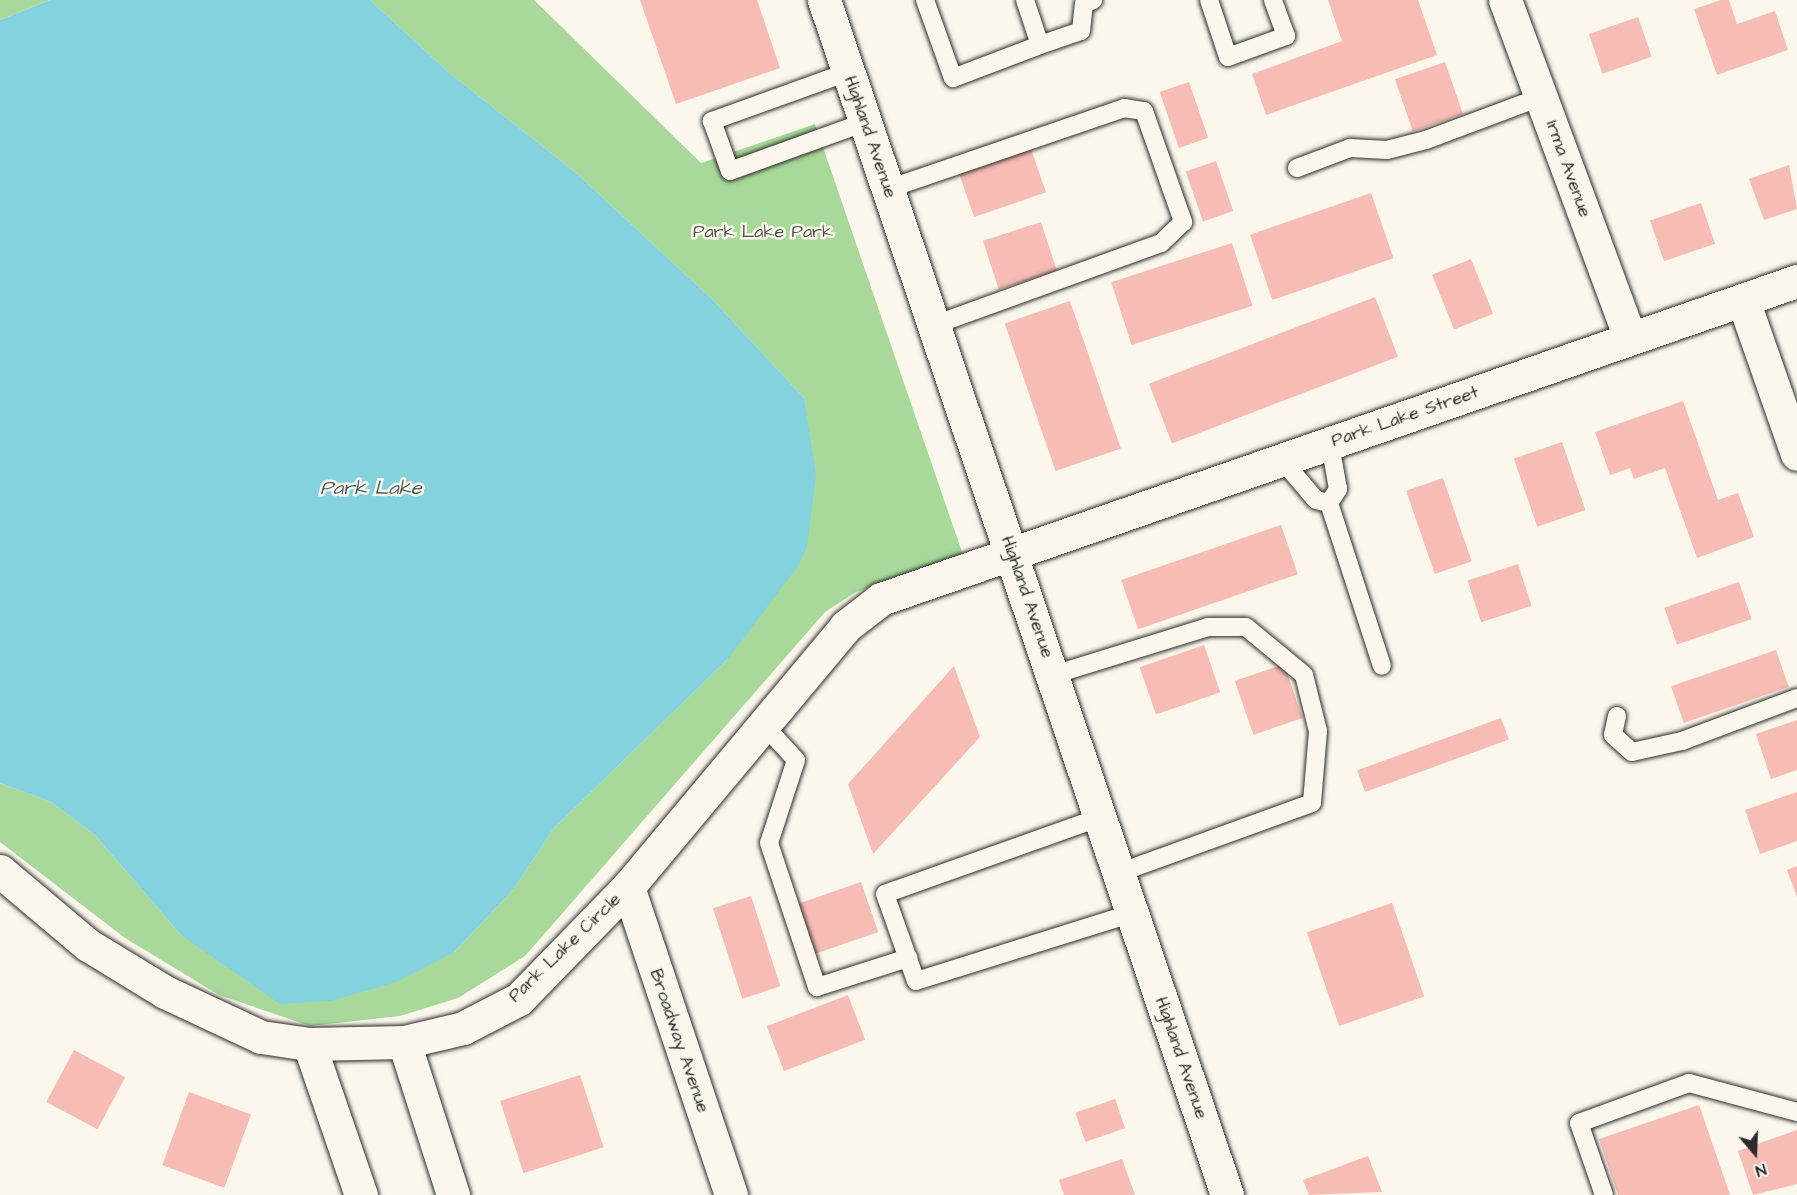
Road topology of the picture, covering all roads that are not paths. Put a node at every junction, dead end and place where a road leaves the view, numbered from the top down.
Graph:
1 (824, 0) edge
2 (925, 0) edge
3 (1025, 0) edge
4 (1093, 0) edge
5 (1209, 0) edge
6 (1273, 0) edge
7 (1505, 0) edge
8 (1040, 45) junction
9 (848, 72) junction
10 (1541, 98) junction
11 (865, 122) junction
12 (1297, 168) dead end
13 (888, 189) junction
14 (1797, 281) edge
15 (1743, 300) junction
16 (934, 325) junction
17 (1630, 338) junction
18 (1329, 444) junction
19 (1797, 454) edge
20 (1282, 460) junction
21 (1329, 503) junction
22 (1012, 554) junction
23 (1382, 666) dead end
24 (1053, 675) junction
25 (1797, 698) edge
26 (1617, 716) dead end
27 (764, 724) junction
28 (1101, 817) junction
29 (0, 871) edge
30 (1119, 873) junction
31 (628, 887) junction
32 (1133, 913) junction
33 (908, 958) junction
34 (404, 1042) junction
35 (309, 1044) junction
36 (1794, 1111) edge
37 (361, 1195) edge
38 (453, 1195) edge
39 (731, 1195) edge
40 (1227, 1195) edge
41 (1604, 1195) edge

1 - 9 street, Highland Avenue
2 - 8 lane
3 - 8 lane
4 - 8 lane
5 - 6 lane
7 - 10 street, Irma Avenue
9 - 11 street, Highland Avenue
9 - 11 lane
10 - 12 lane
10 - 17 street, Irma Avenue
11 - 13 street, Highland Avenue
13 - 16 street, Highland Avenue
13 - 16 lane
14 - 15 street, Park Lake Street
15 - 17 street, Park Lake Street
15 - 19 street
16 - 22 street, Highland Avenue
17 - 18 street, Park Lake Street
18 - 20 street, Park Lake Street
18 - 21 lane
20 - 21 lane
20 - 22 street, Park Lake Street
21 - 23 lane
22 - 24 street, Highland Avenue
22 - 27 street, Park Lake Circle
24 - 28 street, Highland Avenue
24 - 30 lane
25 - 26 lane
27 - 31 street, Park Lake Circle
27 - 33 lane
28 - 30 street, Highland Avenue
28 - 33 lane
29 - 35 street, Park Lake Circle
30 - 32 street, Highland Avenue
31 - 34 street, Park Lake Circle
31 - 39 street, Broadway Avenue
32 - 33 lane
32 - 40 street, Highland Avenue
34 - 35 street, Park Lake Circle
34 - 38 street
35 - 37 street
36 - 41 lane

